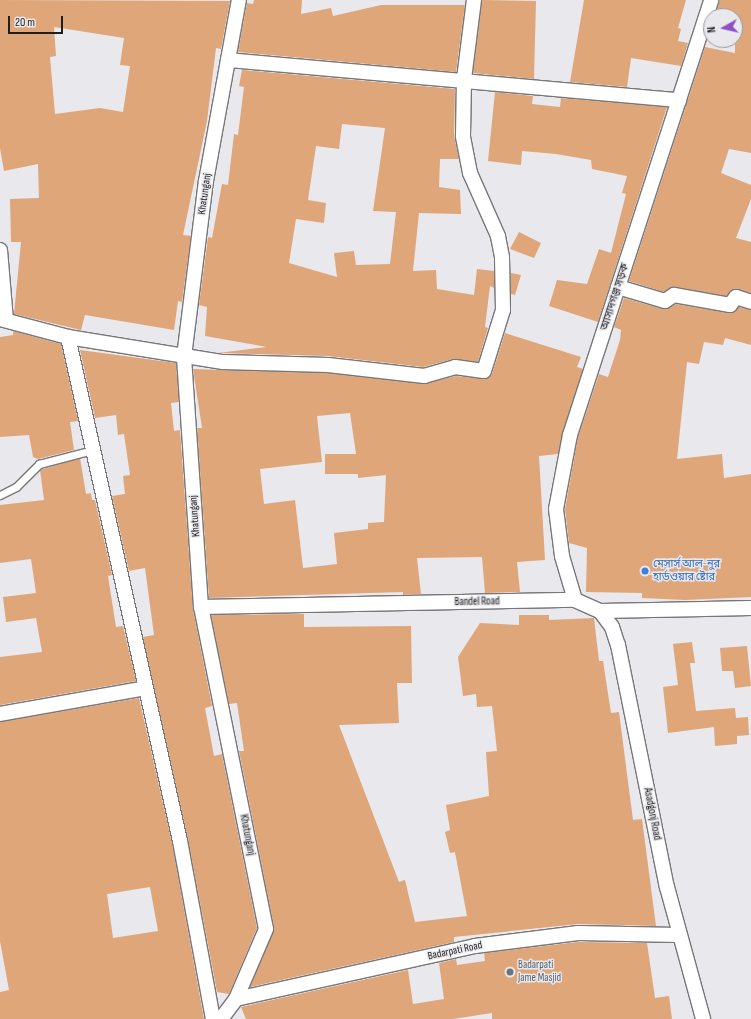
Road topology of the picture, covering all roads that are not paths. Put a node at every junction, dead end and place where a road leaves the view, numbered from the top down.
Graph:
1 (239, 0) edge
2 (474, 0) edge
3 (711, 0) edge
4 (228, 60) junction
5 (464, 79) junction
6 (679, 100) junction
7 (0, 250) edge
8 (618, 287) junction
9 (751, 302) edge
10 (3, 320) edge
11 (68, 337) junction
12 (184, 357) junction
13 (93, 450) junction
14 (0, 496) edge
15 (575, 600) junction
16 (201, 607) junction
17 (751, 608) edge
18 (600, 611) junction
19 (146, 688) junction
20 (0, 714) edge
21 (678, 935) junction
22 (236, 999) junction
23 (213, 1019) edge
24 (221, 1019) edge
25 (703, 1019) edge

1 - 4 street, Khatunganj
2 - 5 street
3 - 6 street, আসাদগঞ্জ সড়ক
4 - 5 street
4 - 12 street, Khatunganj
5 - 6 street
5 - 12 street
6 - 8 street, আসাদগঞ্জ সড়ক
7 - 10 street
8 - 9 street
8 - 15 street, আসাদগঞ্জ সড়ক
10 - 11 street
11 - 12 street
11 - 13 street
12 - 16 street, Khatunganj
13 - 14 lane
13 - 19 street
15 - 16 street, Bandel Road
15 - 18 street, Bandel Road
16 - 22 street, Khatunganj
17 - 18 street, Bandel Road
18 - 21 street, Asadgonj Road
19 - 20 street
19 - 23 street
21 - 22 street, Badarpati Road
21 - 25 street, Asadgonj Road
22 - 24 street, Khatunganj

